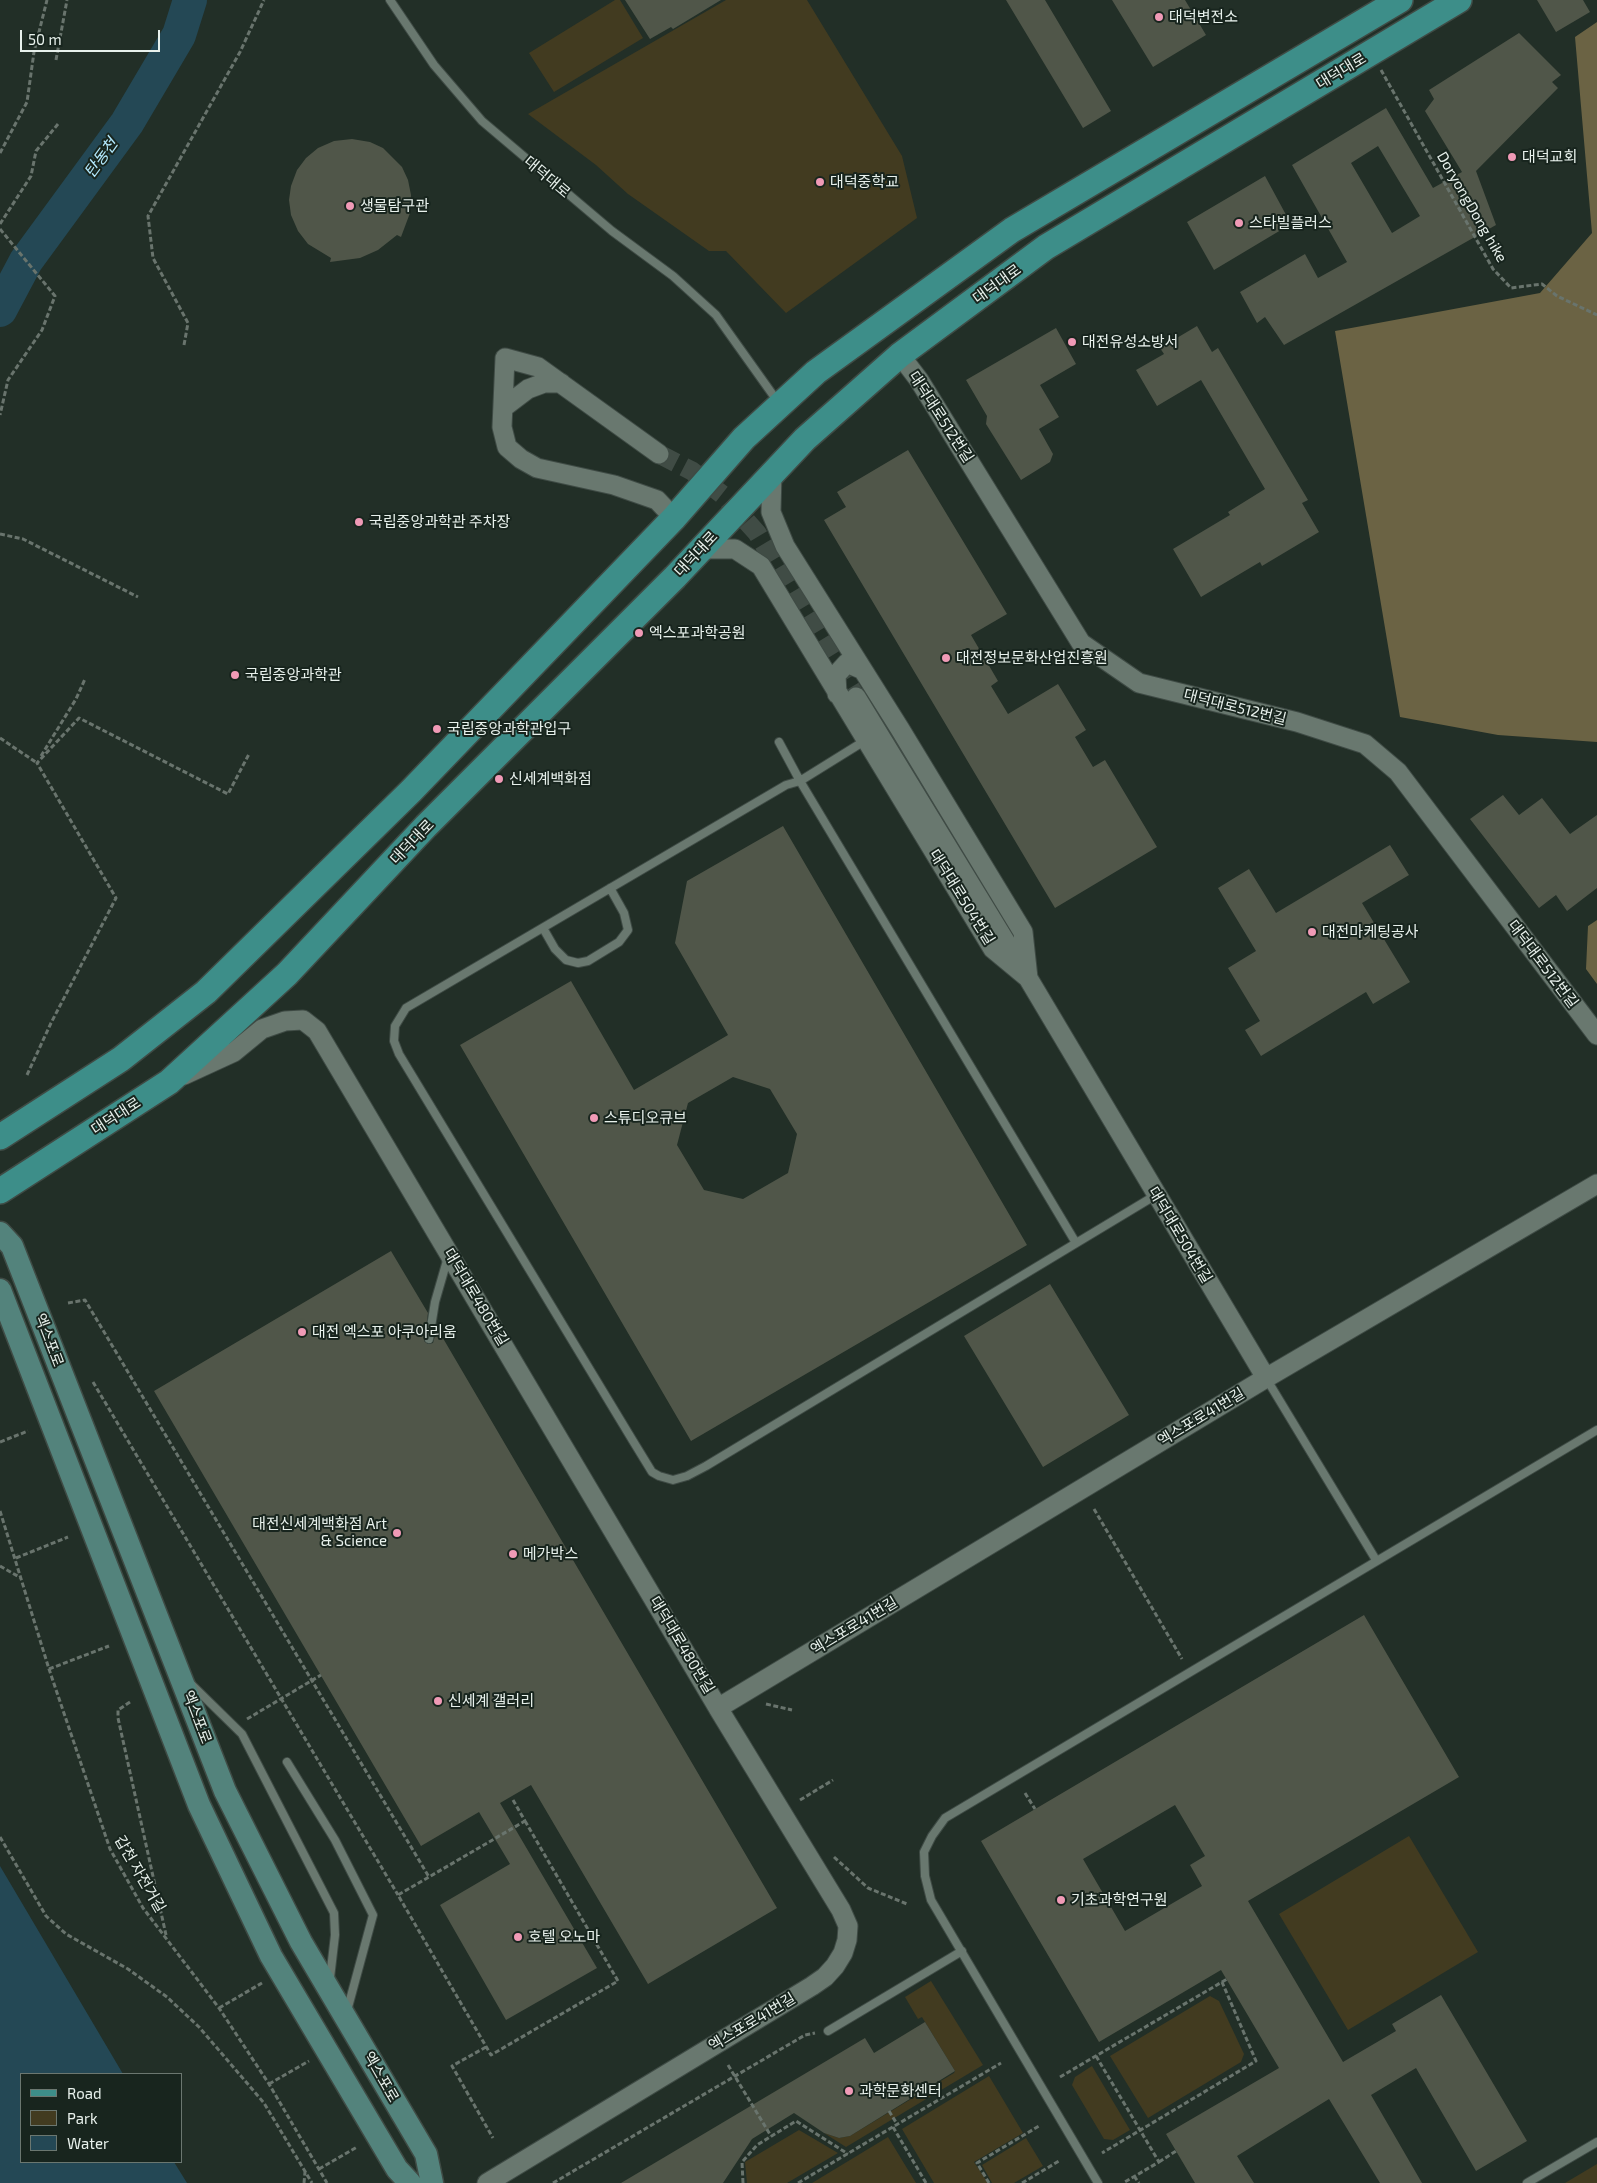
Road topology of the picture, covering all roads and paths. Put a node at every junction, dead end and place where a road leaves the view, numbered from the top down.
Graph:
1 (47, 0) edge
2 (67, 0) edge
3 (264, 0) edge
4 (390, 0) edge
5 (1400, 0) edge
6 (1459, 0) edge
7 (1372, 52) junction
8 (56, 60) dead end
9 (58, 124) dead end
10 (0, 153) edge
11 (0, 224) edge
12 (0, 229) edge
13 (1597, 315) edge
14 (184, 345) dead end
15 (900, 355) junction
16 (561, 383) junction
17 (780, 405) junction
18 (504, 408) junction
19 (0, 415) edge
20 (659, 454) tunnel mouth
21 (772, 474) junction
22 (674, 518) junction
23 (0, 534) edge
24 (701, 549) junction
25 (138, 597) dead end
26 (863, 670) junction
27 (85, 679) dead end
28 (847, 695) junction
29 (0, 738) edge
30 (866, 740) junction
31 (779, 742) dead end
32 (249, 754) dead end
33 (37, 763) junction
34 (800, 781) junction
35 (610, 888) junction
36 (542, 928) junction
37 (1028, 978) junction
38 (1597, 1035) edge
39 (27, 1075) dead end
40 (169, 1082) junction
41 (0, 1137) edge
42 (1597, 1184) edge
43 (0, 1191) edge
44 (1156, 1195) junction
45 (0, 1233) edge
46 (1076, 1243) junction
47 (449, 1252) junction
48 (0, 1290) edge
49 (68, 1304) dead end
50 (429, 1339) dead end
51 (1266, 1378) junction
52 (93, 1382) dead end
53 (28, 1430) dead end
54 (1597, 1430) edge
55 (0, 1442) edge
56 (1094, 1509) dead end
57 (0, 1511) edge
58 (68, 1537) dead end
59 (16, 1558) junction
60 (1376, 1560) junction
61 (0, 1566) edge
62 (21, 1578) junction
63 (109, 1646) dead end
64 (1182, 1659) dead end
65 (49, 1669) junction
66 (180, 1675) junction
67 (321, 1675) dead end
68 (312, 1680) junction
69 (282, 1698) junction
70 (130, 1702) dead end
71 (766, 1704) dead end
72 (718, 1708) junction
73 (792, 1710) dead end
74 (247, 1718) dead end
75 (287, 1762) dead end
76 (833, 1780) dead end
77 (1025, 1792) dead end
78 (513, 1800) dead end
79 (800, 1800) dead end
80 (1035, 1809) dead end
81 (525, 1821) junction
82 (0, 1837) edge
83 (834, 1857) dead end
84 (428, 1877) junction
85 (398, 1895) junction
86 (907, 1904) dead end
87 (166, 1938) junction
88 (962, 1951) junction
89 (1226, 1979) dead end
90 (1222, 1982) junction
91 (262, 1983) dead end
92 (329, 1988) junction
93 (219, 2008) junction
94 (346, 2016) junction
95 (828, 2030) joint
96 (486, 2047) junction
97 (1096, 2056) junction
98 (309, 2061) dead end
99 (1001, 2063) dead end
100 (728, 2065) dead end
101 (735, 2076) junction
102 (1060, 2077) dead end
103 (269, 2084) junction
104 (889, 2111) dead end
105 (897, 2124) junction
106 (1039, 2126) dead end
107 (892, 2127) junction
108 (1140, 2130) junction
109 (771, 2136) junction
110 (494, 2138) dead end
111 (1597, 2142) edge
112 (357, 2147) dead end
113 (1176, 2151) dead end
114 (1102, 2152) dead end
115 (848, 2154) junction
116 (1059, 2161) dead end
117 (1159, 2162) junction
118 (319, 2169) junction
119 (305, 2172) junction
120 (1134, 2176) junction
121 (304, 2183) edge
122 (312, 2183) edge
123 (327, 2183) edge
124 (410, 2183) edge
125 (432, 2183) edge
126 (487, 2183) edge
127 (553, 2183) edge
128 (743, 2183) edge
129 (798, 2183) edge
130 (926, 2183) edge
131 (989, 2183) edge
132 (1022, 2183) edge
133 (1098, 2183) edge
134 (1123, 2183) edge
135 (1139, 2183) edge
136 (1527, 2183) edge

1 - 10 path
2 - 8 path
3 - 14 path
4 - 17 lane, 대덕대로
5 - 17 main road, 대덕대로
6 - 7 main road, 대덕대로
7 - 13 path, DoryongDong hike
7 - 15 main road, 대덕대로
9 - 11 path
12 - 19 path
15 - 21 main road, 대덕대로
15 - 38 street, 대덕대로512번길
16 - 18 street
16 - 18 street
16 - 20 street
17 - 22 main road, 대덕대로
18 - 22 street
21 - 24 main road, 대덕대로
21 - 26 street
22 - 41 main road, 대덕대로
23 - 25 path
24 - 28 street, 대덕대로504번길
24 - 40 main road, 대덕대로
26 - 28 street
26 - 37 street
27 - 33 path
28 - 30 street, 대덕대로504번길
28 - 37 street
29 - 33 path
30 - 34 lane
30 - 37 street, 대덕대로504번길
31 - 34 lane
32 - 33 path
33 - 39 path
34 - 35 lane
34 - 46 lane
35 - 36 lane
35 - 36 lane
36 - 46 lane
37 - 44 street, 대덕대로504번길
40 - 43 main road, 대덕대로
40 - 47 street, 대덕대로480번길
42 - 51 street, 엑스포로41번길
44 - 46 lane
44 - 51 street, 대덕대로504번길
45 - 66 main road, 엑스포로
47 - 50 lane
47 - 72 street, 대덕대로480번길
48 - 124 main road, 엑스포로
49 - 68 path
51 - 60 lane
51 - 72 street, 엑스포로41번길
52 - 69 path
53 - 55 path
54 - 60 lane
56 - 64 path
57 - 59 path, 갑천 자전거길
58 - 59 path
59 - 62 path, 갑천 자전거길
60 - 88 lane
61 - 62 path
62 - 65 path, 갑천 자전거길
63 - 65 path
65 - 87 path, 갑천 자전거길
66 - 92 main road, 엑스포로
66 - 92 lane
67 - 68 path
68 - 69 path
68 - 84 path
69 - 74 path
69 - 85 path
70 - 87 path
71 - 73 path
72 - 126 street, 엑스포로41번길
75 - 94 lane
76 - 79 path
77 - 80 path
78 - 81 path
81 - 84 path
81 - 96 path
82 - 119 path
83 - 86 path
84 - 85 path
85 - 96 path
87 - 93 path, 갑천 자전거길
88 - 95 lane
88 - 133 lane
89 - 90 path
90 - 97 path
90 - 108 path
91 - 93 path
92 - 94 main road, 엑스포로
93 - 103 path, 갑천 자전거길
94 - 125 main road, 엑스포로
95 - 101 path
96 - 110 path
97 - 102 path
97 - 108 path
98 - 103 path
99 - 105 path
100 - 101 path
101 - 109 path
101 - 127 path
103 - 118 path, 갑천 자전거길
104 - 105 path
105 - 107 path
106 - 131 path
107 - 115 path
107 - 130 path
108 - 114 path
108 - 117 path
109 - 115 path
109 - 128 path
111 - 136 lane
112 - 118 path
113 - 117 path
115 - 129 path
116 - 132 path
117 - 120 path
118 - 123 path, 갑천 자전거길
119 - 121 path
119 - 122 path
120 - 134 path
120 - 135 path

